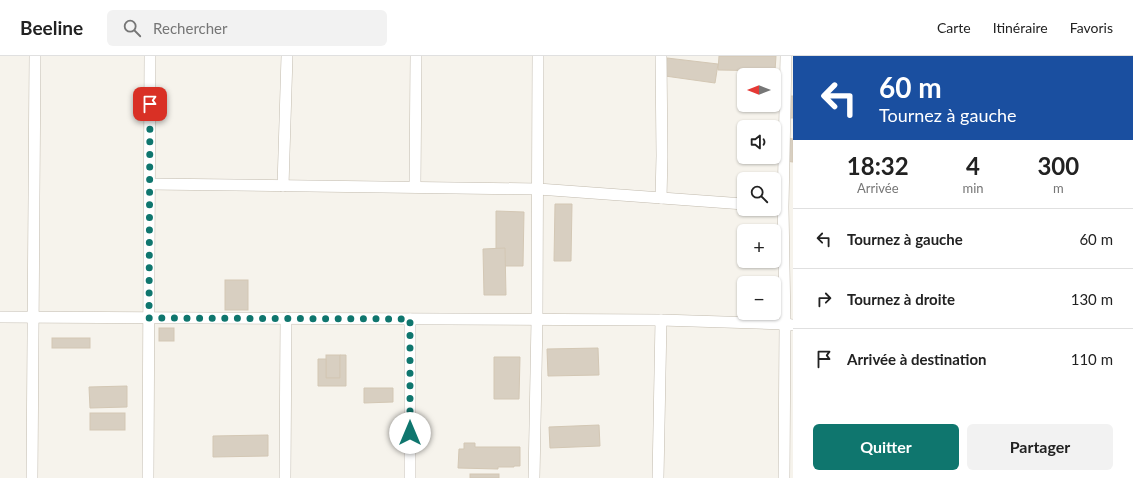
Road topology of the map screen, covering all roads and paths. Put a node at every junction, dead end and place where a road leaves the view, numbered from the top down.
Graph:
1 (35, 56) edge
2 (150, 56) edge
3 (287, 56) edge
4 (416, 56) edge
5 (538, 56) edge
6 (661, 56) edge
7 (786, 56) edge
8 (781, 172) edge
9 (150, 184) junction
10 (283, 186) junction
11 (415, 188) junction
12 (538, 189) junction
13 (661, 198) junction
14 (737, 203) edge
15 (780, 216) edge
16 (0, 317) edge
17 (33, 317) junction
18 (149, 318) junction
19 (286, 318) junction
20 (410, 319) junction
21 (537, 320) junction
22 (661, 320) junction
23 (789, 324) edge
24 (32, 478) edge
25 (148, 478) edge
26 (284, 478) edge
27 (410, 478) edge
28 (534, 478) edge
29 (658, 478) edge
30 (784, 478) edge

1 - 17 street
2 - 9 street
3 - 10 street
4 - 11 street
5 - 12 street
6 - 13 street
7 - 8 street
9 - 10 street
9 - 18 street
10 - 11 street
11 - 12 street
12 - 13 street
12 - 21 street
13 - 14 street
15 - 23 street
16 - 17 street
17 - 18 street
17 - 24 street
18 - 19 street
18 - 25 street
19 - 20 street
19 - 26 street
20 - 21 street
20 - 27 street
21 - 22 street
21 - 28 street
22 - 23 street
22 - 29 street
23 - 30 street

